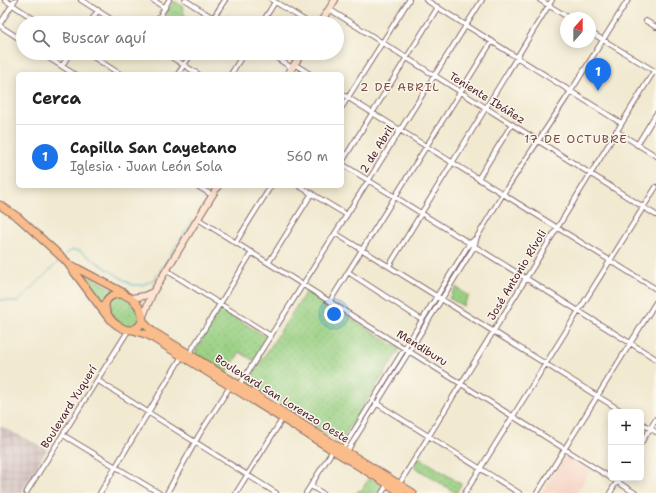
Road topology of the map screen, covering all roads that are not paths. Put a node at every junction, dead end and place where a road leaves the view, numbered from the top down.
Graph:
1 (4, 0) edge
2 (15, 0) edge
3 (81, 0) edge
4 (153, 0) edge
5 (169, 0) edge
6 (185, 0) edge
7 (225, 0) edge
8 (335, 0) edge
9 (409, 0) edge
10 (426, 0) edge
11 (482, 0) edge
12 (540, 0) edge
13 (552, 0) edge
14 (628, 0) edge
15 (274, 1) edge
16 (88, 2) edge
17 (12, 5) junction
18 (549, 5) junction
19 (438, 7) junction
20 (165, 8) junction
21 (329, 9) junction
22 (98, 10) junction
23 (560, 12) edge
24 (29, 16) edge
25 (94, 16) edge
26 (107, 16) edge
27 (160, 16) edge
28 (211, 16) edge
29 (215, 16) edge
30 (266, 16) edge
31 (298, 16) edge
32 (324, 16) edge
33 (340, 16) edge
34 (344, 19) edge
35 (646, 21) dead end
36 (0, 25) edge
37 (466, 25) junction
38 (656, 27) edge
39 (16, 36) edge
40 (596, 36) edge
41 (603, 40) junction
42 (492, 41) junction
43 (382, 43) junction
44 (517, 56) junction
45 (406, 58) junction
46 (52, 60) edge
47 (66, 60) edge
48 (98, 60) edge
49 (176, 60) edge
50 (187, 60) edge
51 (240, 60) edge
52 (282, 60) edge
53 (297, 60) edge
54 (184, 65) junction
55 (62, 66) junction
56 (293, 66) junction
57 (71, 72) edge
58 (117, 72) edge
59 (179, 72) edge
60 (195, 72) edge
61 (232, 72) edge
62 (289, 72) edge
63 (306, 72) edge
64 (655, 72) edge
65 (434, 76) junction
66 (571, 91) junction
67 (460, 92) junction
68 (344, 95) edge
69 (348, 97) junction
70 (344, 104) edge
71 (486, 108) junction
72 (372, 112) junction
73 (656, 114) edge
74 (621, 123) junction
75 (512, 124) junction
76 (400, 130) junction
77 (616, 131) junction
78 (538, 141) junction
79 (637, 145) junction
80 (426, 146) junction
81 (656, 156) edge
82 (344, 160) edge
83 (452, 162) junction
84 (344, 164) edge
85 (590, 173) junction
86 (478, 179) junction
87 (368, 180) junction
88 (200, 188) edge
89 (217, 188) edge
90 (270, 188) edge
91 (302, 188) edge
92 (656, 188) edge
93 (312, 194) junction
94 (503, 194) junction
95 (212, 195) junction
96 (395, 197) junction
97 (0, 205) edge
98 (643, 208) junction
99 (420, 213) junction
100 (347, 215) junction
101 (656, 215) edge
102 (198, 219) junction
103 (556, 227) junction
104 (335, 233) junction
105 (477, 237) junction
106 (236, 242) junction
107 (469, 244) junction
108 (474, 247) junction
109 (362, 249) junction
110 (252, 252) junction
111 (66, 260) junction
112 (610, 261) junction
113 (269, 262) junction
114 (389, 266) junction
115 (166, 270) junction
116 (348, 272) junction
117 (525, 278) junction
118 (303, 284) junction
119 (656, 289) edge
120 (153, 292) junction
121 (124, 294) junction
122 (437, 296) junction
123 (131, 298) junction
124 (442, 299) junction
125 (330, 301) junction
126 (656, 302) edge
127 (220, 304) junction
128 (579, 310) junction
129 (107, 316) junction
130 (143, 318) junction
131 (422, 320) junction
132 (130, 330) junction
133 (493, 331) junction
134 (271, 336) junction
135 (631, 343) junction
136 (404, 347) junction
137 (410, 351) junction
138 (186, 355) junction
139 (656, 359) edge
140 (546, 363) junction
141 (97, 380) junction
142 (461, 383) junction
143 (235, 386) junction
144 (597, 396) junction
145 (372, 401) junction
146 (377, 404) junction
147 (618, 409) edge
148 (149, 412) junction
149 (284, 416) junction
150 (514, 416) junction
151 (656, 419) edge
152 (644, 425) edge
153 (650, 429) junction
154 (656, 432) edge
155 (63, 435) junction
156 (428, 436) junction
157 (644, 438) edge
158 (196, 442) junction
159 (565, 448) junction
160 (341, 452) junction
161 (116, 466) junction
162 (480, 469) junction
163 (608, 474) edge
164 (247, 475) junction
165 (617, 481) edge
166 (619, 481) edge
167 (389, 482) junction
168 (311, 486) junction
169 (399, 489) edge
170 (26, 493) edge
171 (100, 493) edge
172 (159, 493) edge
173 (167, 493) edge
174 (236, 493) edge
175 (276, 493) edge
176 (306, 493) edge
177 (322, 493) edge
178 (382, 493) edge
179 (413, 493) edge
180 (465, 493) edge
181 (519, 493) edge
182 (537, 493) edge
183 (610, 493) edge
184 (635, 493) edge

1 - 17 street
2 - 17 street
3 - 16 street
4 - 20 street
5 - 20 street
6 - 28 street
7 - 29 street
8 - 21 main road
9 - 43 street
10 - 19 street
11 - 37 street, 2 de Abril
12 - 18 street
13 - 18 street
14 - 41 street
15 - 30 street
15 - 31 street
16 - 22 street
17 - 24 street
17 - 36 street
18 - 23 street
18 - 44 street
19 - 37 street
19 - 45 street
20 - 27 street
21 - 32 main road
21 - 33 street, Teniente Ibáñez
22 - 25 street
22 - 26 street
34 - 43 street, Teniente Ibáñez
35 - 38 street
36 - 39 street
37 - 42 street
37 - 65 street, 2 de Abril
40 - 41 street
41 - 64 street
41 - 66 street
42 - 44 street
42 - 67 street
43 - 45 street, Teniente Ibáñez
43 - 69 street
44 - 66 street
44 - 71 street
45 - 65 street, Teniente Ibáñez
45 - 72 street
46 - 55 street
47 - 55 street
48 - 58 street
49 - 54 street
50 - 54 street
51 - 61 street
52 - 56 street
53 - 56 main road
54 - 59 street
54 - 60 street
55 - 57 street
56 - 62 main road
56 - 63 street
64 - 74 street, José Antonio Rívoli
65 - 67 street, Teniente Ibáñez
65 - 76 street, 2 de Abril
66 - 74 street
66 - 78 street
67 - 71 street, Teniente Ibáñez
67 - 80 street
68 - 69 street
69 - 70 street
69 - 72 street
71 - 75 street, Teniente Ibáñez
71 - 83 street
72 - 76 street
72 - 82 street
73 - 79 street
74 - 77 street, José Antonio Rívoli
75 - 78 street, Teniente Ibáñez
75 - 86 street
76 - 80 street
76 - 87 street, 2 de Abril
77 - 79 street
77 - 85 street, José Antonio Rívoli
78 - 85 street, Teniente Ibáñez
78 - 94 street
79 - 81 street
80 - 83 street
80 - 96 street
83 - 86 street
83 - 99 street
84 - 87 street
85 - 98 street, Teniente Ibáñez
85 - 103 street, José Antonio Rívoli
86 - 94 street
87 - 96 street
87 - 100 street, 2 de Abril
88 - 95 street
89 - 95 main road
90 - 106 street
91 - 93 street
92 - 98 street
93 - 100 street
93 - 113 street
94 - 103 street
94 - 105 street
95 - 102 main road
96 - 99 street
96 - 109 street
97 - 111 main road
98 - 101 street, Teniente Ibáñez
98 - 112 street
99 - 107 street
99 - 114 street
100 - 104 street, 2 de Abril
102 - 106 street, Mendiburu
102 - 115 main road
103 - 112 street
103 - 117 street, José Antonio Rívoli
104 - 109 street
104 - 118 street, 2 de Abril
105 - 107 street
105 - 108 street
106 - 110 street, Mendiburu
107 - 108 street
107 - 122 street
108 - 117 street
108 - 124 street
109 - 114 street
109 - 116 street
110 - 113 street, Mendiburu
110 - 127 street
111 - 121 main road
111 - 129 main road
112 - 119 street
112 - 128 street
113 - 118 street, Mendiburu
114 - 122 street
115 - 120 main road
115 - 127 street
116 - 125 street
116 - 131 street
117 - 128 street
117 - 133 street, José Antonio Rívoli
118 - 125 street, Mendiburu
118 - 134 street, 2 de Abril
120 - 123 main road
120 - 130 main road
121 - 123 main road
121 - 129 main road
122 - 124 street
122 - 131 street
123 - 130 main road
124 - 133 street
124 - 137 street
125 - 136 street, Mendiburu
126 - 135 street
127 - 134 street
127 - 138 street
128 - 135 street
128 - 140 street
129 - 132 main road
130 - 132 main road
130 - 138 main road, Boulevard San Lorenzo Oeste
131 - 136 street
132 - 138 main road, Boulevard San Lorenzo Oeste
132 - 141 street, Boulevard Yuquerí
133 - 140 street
133 - 142 street, José Antonio Rívoli
134 - 143 street, 2 de Abril
135 - 139 street
135 - 144 street
136 - 137 street, Mendiburu
136 - 145 street
137 - 142 street, Mendiburu
137 - 146 street
138 - 143 main road, Boulevard San Lorenzo Oeste
138 - 148 street
140 - 144 street
140 - 150 street
141 - 148 street
141 - 155 street, Boulevard Yuquerí
142 - 150 street, Mendiburu
142 - 156 street, José Antonio Rívoli
143 - 149 main road, Boulevard San Lorenzo Oeste
143 - 158 street, 2 de Abril
144 - 147 street
144 - 159 street
145 - 146 street
145 - 160 street
146 - 156 street
146 - 160 street
148 - 158 street
148 - 161 street
149 - 160 main road, Boulevard San Lorenzo Oeste
149 - 164 street
150 - 159 street, Mendiburu
150 - 162 street
151 - 153 street
152 - 153 street
153 - 154 street
153 - 157 street
155 - 161 street
155 - 170 street, Boulevard Yuquerí
156 - 162 street
156 - 169 street, José Antonio Rívoli
158 - 164 street
158 - 173 street, 2 de Abril
159 - 163 street, Mendiburu
159 - 182 street
160 - 167 main road, Boulevard San Lorenzo Oeste
160 - 168 street
161 - 171 street
161 - 172 street
162 - 180 street
162 - 181 street
164 - 174 street
164 - 175 street
165 - 183 street
166 - 184 street, Mendiburu
167 - 169 main road, Boulevard San Lorenzo Oeste
167 - 178 street
168 - 176 street
168 - 177 street
169 - 179 main road, Boulevard San Lorenzo Oeste

